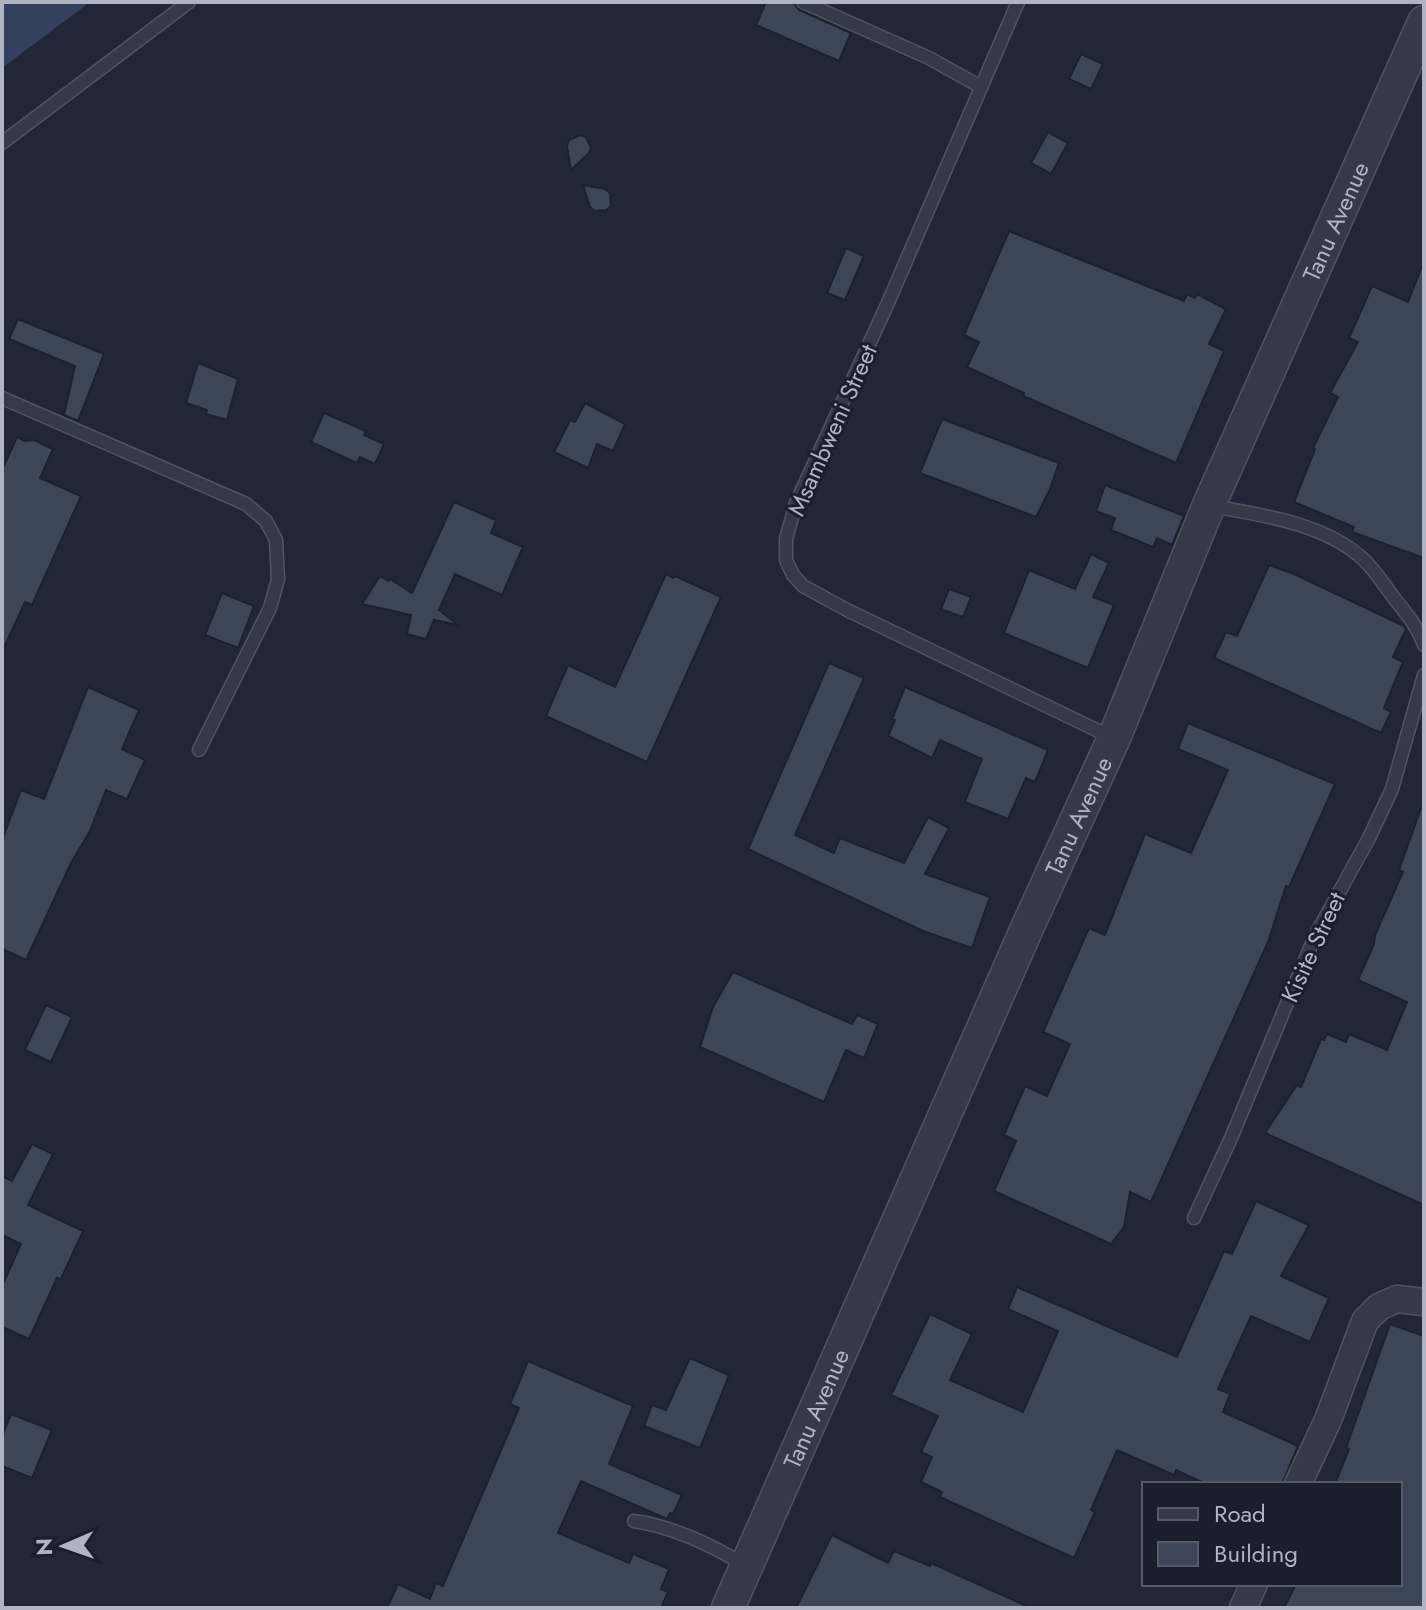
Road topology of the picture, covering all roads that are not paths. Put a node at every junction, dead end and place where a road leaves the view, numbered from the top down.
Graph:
1 (189, 2) edge
2 (803, 2) edge
3 (1018, 2) edge
4 (1424, 22) edge
5 (981, 87) junction
6 (2, 143) edge
7 (2, 398) edge
8 (1209, 505) junction
9 (1423, 640) edge
10 (1424, 675) edge
11 (1114, 738) junction
12 (199, 750) dead end
13 (1194, 1218) dead end
14 (1424, 1302) edge
15 (1299, 1482) edge
16 (634, 1521) dead end
17 (746, 1566) junction
18 (1253, 1586) edge
19 (728, 1608) edge
20 (1243, 1608) edge

1 - 6 lane
2 - 5 lane
3 - 5 lane, Msambweni Street
4 - 8 street, Tanu Avenue
5 - 11 lane, Msambweni Street
7 - 12 lane
8 - 9 lane
8 - 11 street, Tanu Avenue
10 - 13 lane, Kisite Street
11 - 17 street, Tanu Avenue
14 - 15 street
16 - 17 lane
17 - 19 street, Tanu Avenue
18 - 20 street

